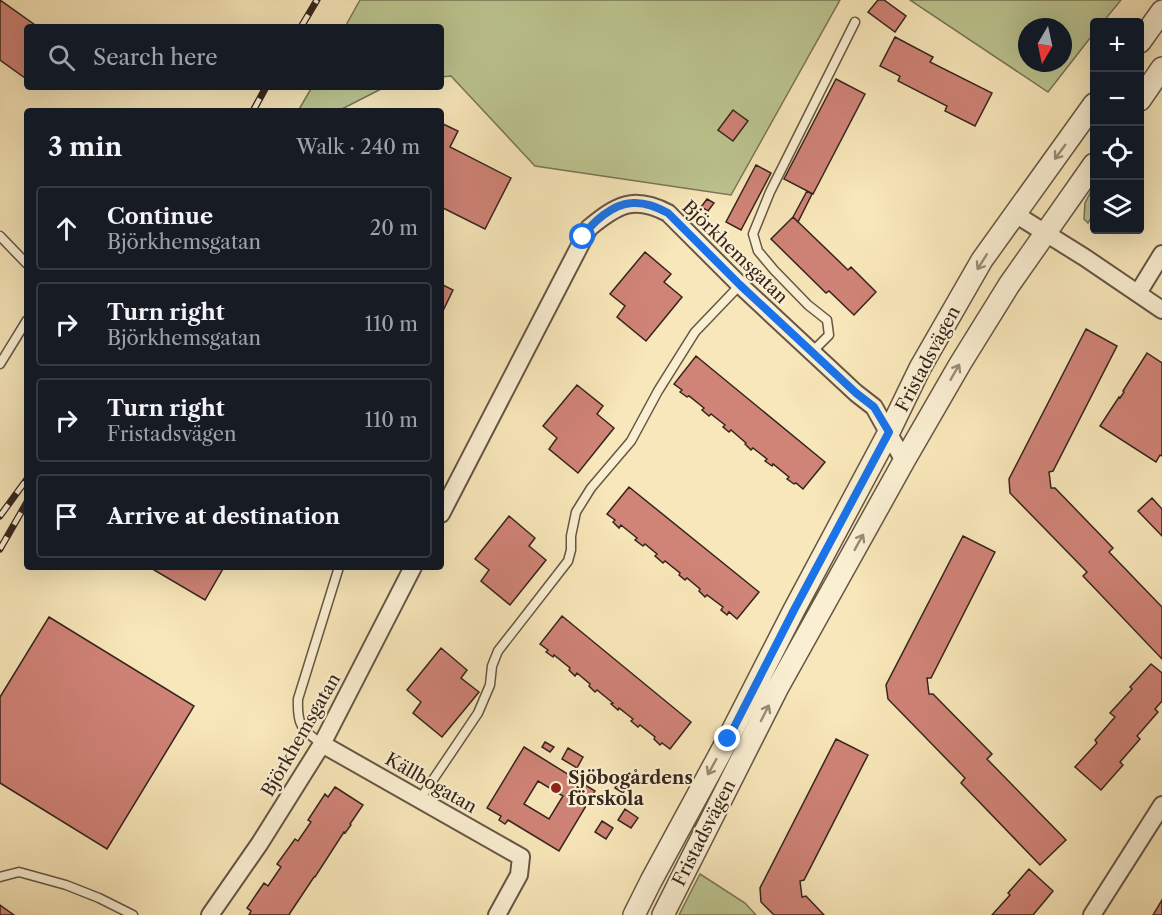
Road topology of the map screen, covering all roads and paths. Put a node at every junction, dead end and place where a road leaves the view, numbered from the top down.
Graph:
1 (1162, 11) edge
2 (855, 22) dead end
3 (1144, 36) edge
4 (1162, 68) edge
5 (1144, 94) edge
6 (1090, 111) edge
7 (1090, 171) edge
8 (1015, 214) junction
9 (1046, 234) junction
10 (0, 236) edge
11 (1162, 254) edge
12 (24, 261) edge
13 (740, 285) junction
14 (1137, 293) junction
15 (1162, 310) edge
16 (24, 326) edge
17 (812, 352) junction
18 (0, 364) edge
19 (889, 432) junction
20 (904, 461) junction
21 (444, 508) edge
22 (338, 570) edge
23 (412, 570) edge
24 (322, 744) junction
25 (420, 799) junction
26 (1162, 805) edge
27 (0, 878) edge
28 (133, 915) edge
29 (210, 915) edge
30 (497, 915) edge
31 (634, 915) edge
32 (663, 915) edge
33 (1092, 915) edge

1 - 3 street
2 - 17 lane
4 - 5 street
6 -> 8 street, Fristadsvägen
7 - 9 street, Fristadsvägen
8 - 9 street
8 -> 19 street, Fristadsvägen
9 - 14 street
20 -> 9 street, Fristadsvägen
10 - 12 lane
11 - 14 street
13 - 17 street, Björkhemsgatan
13 - 21 street, Björkhemsgatan
13 - 25 lane
14 - 15 street
16 - 18 lane
17 - 19 street, Björkhemsgatan
19 - 20 street, Björkhemsgatan
19 -> 31 street, Fristadsvägen
32 -> 20 street, Fristadsvägen
22 - 24 lane
23 - 24 street, Björkhemsgatan
24 - 25 street, Källbogatan
24 - 29 street, Björkhemsgatan
25 - 30 street, Källbogatan
26 - 33 street
27 - 28 lane

